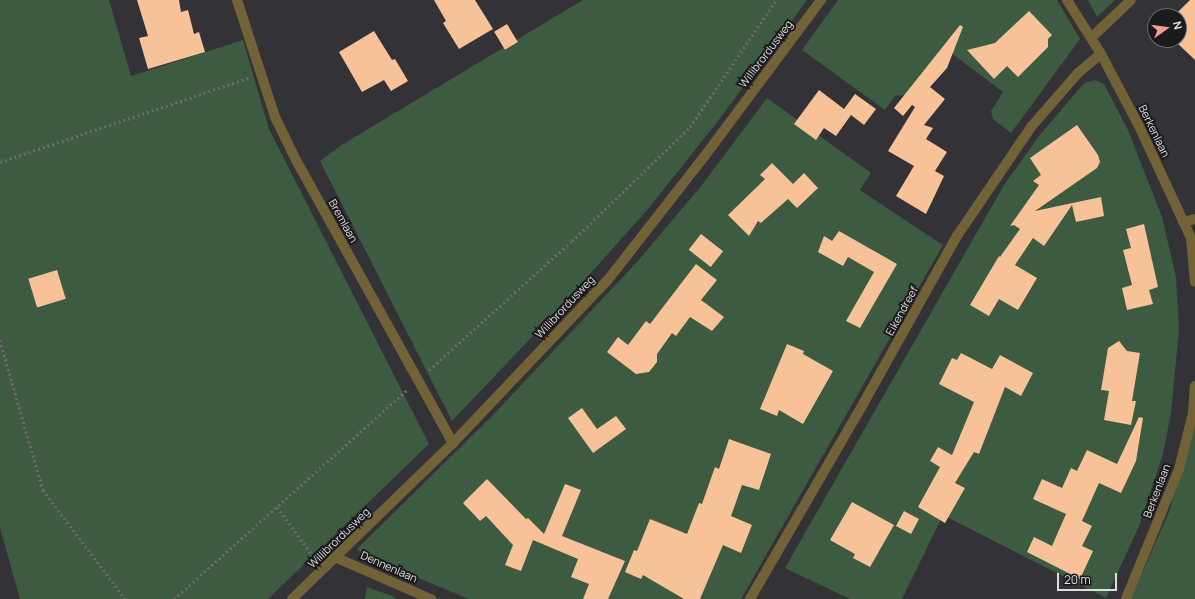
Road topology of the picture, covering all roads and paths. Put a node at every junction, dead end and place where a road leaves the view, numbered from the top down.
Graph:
1 (776, 0) edge
2 (821, 0) edge
3 (1067, 0) edge
4 (1131, 0) edge
5 (239, 1) edge
6 (1091, 38) junction
7 (1101, 54) junction
8 (260, 73) junction
9 (0, 162) edge
10 (1195, 219) edge
11 (1183, 222) junction
12 (1195, 282) edge
13 (0, 340) edge
14 (418, 380) junction
15 (1195, 386) edge
16 (453, 443) junction
17 (277, 507) junction
18 (337, 558) junction
19 (324, 570) junction
20 (125, 599) edge
21 (174, 599) edge
22 (292, 599) edge
23 (431, 599) edge
24 (750, 599) edge
25 (1126, 599) edge

1 - 14 path
2 - 16 street, Willibrordusweg
3 - 6 street, Berkenlaan
4 - 6 street
5 - 8 street, Bremlaan
6 - 7 street, Berkenlaan
7 - 11 street, Berkenlaan
7 - 24 street, Eikendreef
8 - 9 path
8 - 14 street, Bremlaan
10 - 11 street
11 - 12 street, Berkenlaan
13 - 20 path
14 - 16 street, Bremlaan
14 - 17 path
15 - 25 street, Berkenlaan
16 - 18 street, Willibrordusweg
17 - 19 path
17 - 21 path
18 - 19 street, Willibrordusweg
18 - 23 street, Dennenlaan
19 - 22 street, Willibrordusweg

